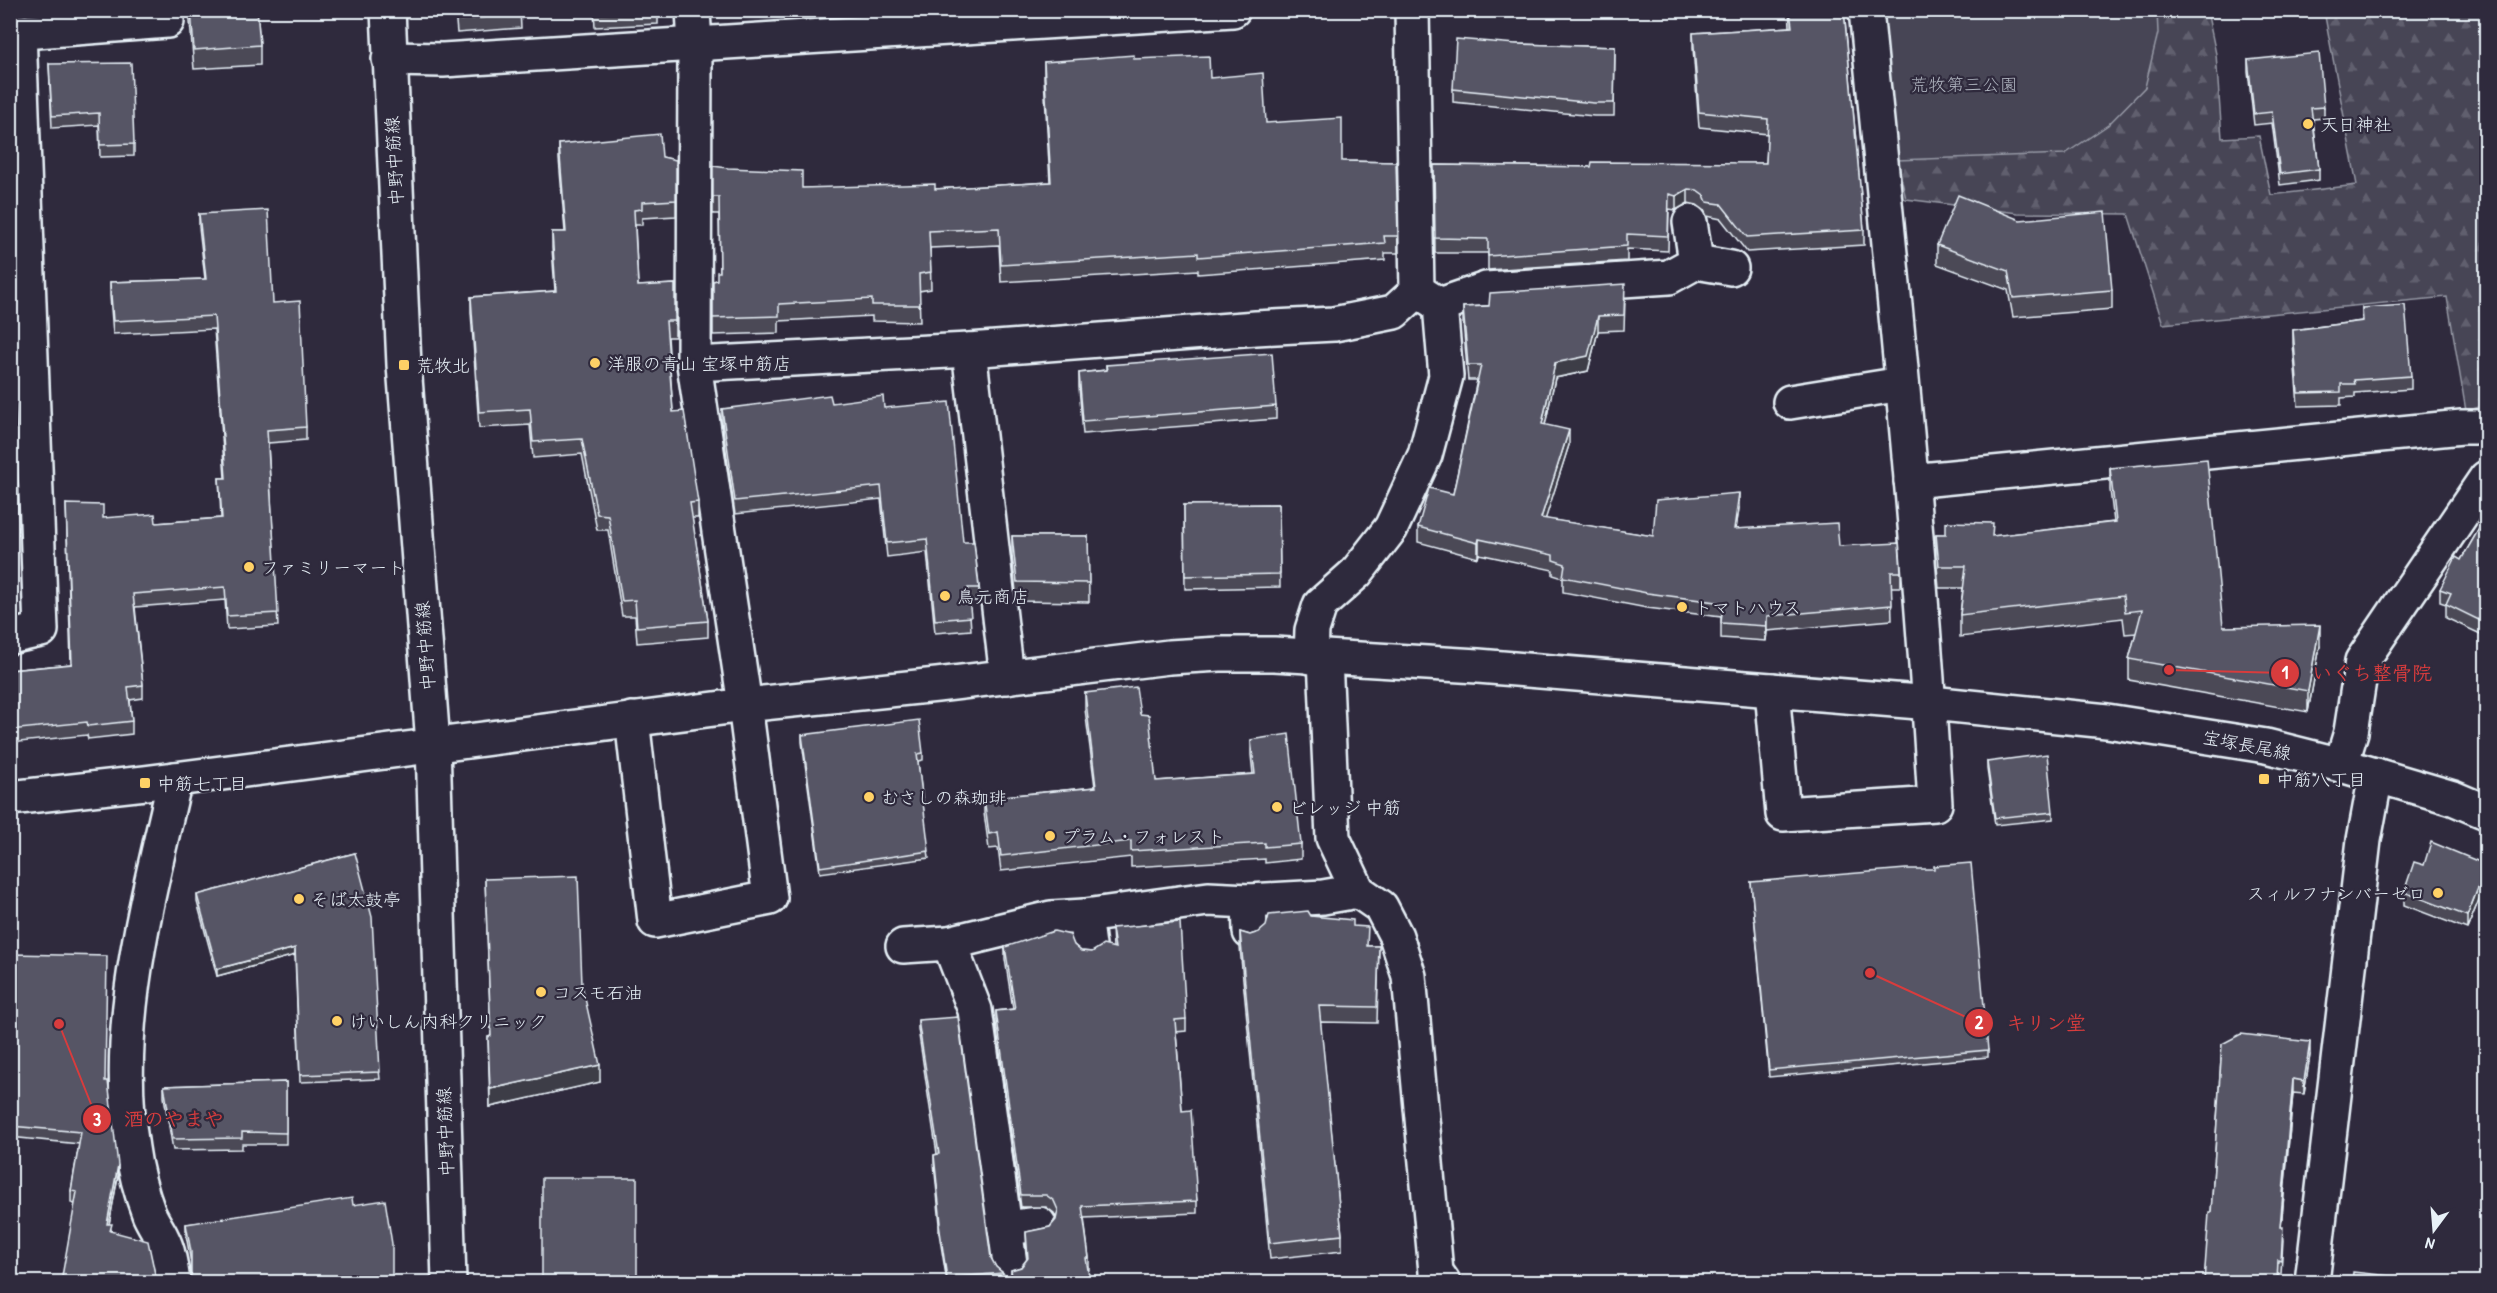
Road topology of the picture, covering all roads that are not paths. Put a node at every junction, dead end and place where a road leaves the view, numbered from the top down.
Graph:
1 (167, 10) edge
2 (387, 10) edge
3 (693, 10) edge
4 (1233, 10) edge
5 (1412, 10) edge
6 (1866, 10) edge
7 (15, 32) edge
8 (695, 45) junction
9 (389, 59) junction
10 (1690, 222) dead end
11 (1696, 262) junction
12 (1731, 268) dead end
13 (1429, 298) junction
14 (969, 350) junction
15 (694, 364) junction
16 (1902, 384) junction
17 (1790, 402) dead end
18 (2487, 427) edge
19 (2487, 478) edge
20 (1911, 481) junction
21 (10, 637) edge
22 (1318, 657) junction
23 (1007, 677) junction
24 (1772, 690) junction
25 (1931, 703) junction
26 (745, 705) junction
27 (632, 719) junction
28 (433, 744) junction
29 (2341, 765) junction
30 (2376, 775) junction
31 (174, 779) junction
32 (10, 798) edge
33 (2487, 812) edge
34 (1358, 891) junction
35 (949, 943) junction
36 (903, 946) dead end
37 (1039, 1224) dead end
38 (1005, 1228) junction
39 (1010, 1264) dead end
40 (173, 1282) edge
41 (449, 1282) edge
42 (1443, 1282) edge
43 (2312, 1282) edge

1 - 7 street
2 - 9 street, 中野中筋線
3 - 8 street
4 - 8 street
5 - 13 street
6 - 16 street
7 - 21 street
8 - 9 street
8 - 15 street
9 - 28 street, 中野中筋線
10 - 11 street
11 - 12 street
11 - 13 street
13 - 14 street
13 - 22 street
14 - 15 street
14 - 23 street
15 - 26 street
16 - 17 street
16 - 20 street
18 - 20 street
19 - 29 street
20 - 25 street
22 - 23 street, 宝塚長尾線
22 - 24 street, 宝塚長尾線
22 - 34 street
23 - 26 street, 宝塚長尾線
24 - 25 street, 宝塚長尾線
24 - 25 street
25 - 29 street, 宝塚長尾線
26 - 27 street, 宝塚長尾線
26 - 27 street
27 - 28 street, 宝塚長尾線
28 - 31 street, 宝塚長尾線
28 - 41 street, 中野中筋線
29 - 30 street, 宝塚長尾線
30 - 33 street, 宝塚長尾線
30 - 43 street
31 - 32 street, 宝塚長尾線
31 - 40 street
34 - 35 street
34 - 42 street
35 - 36 street
35 - 38 street
37 - 38 street
38 - 39 street

